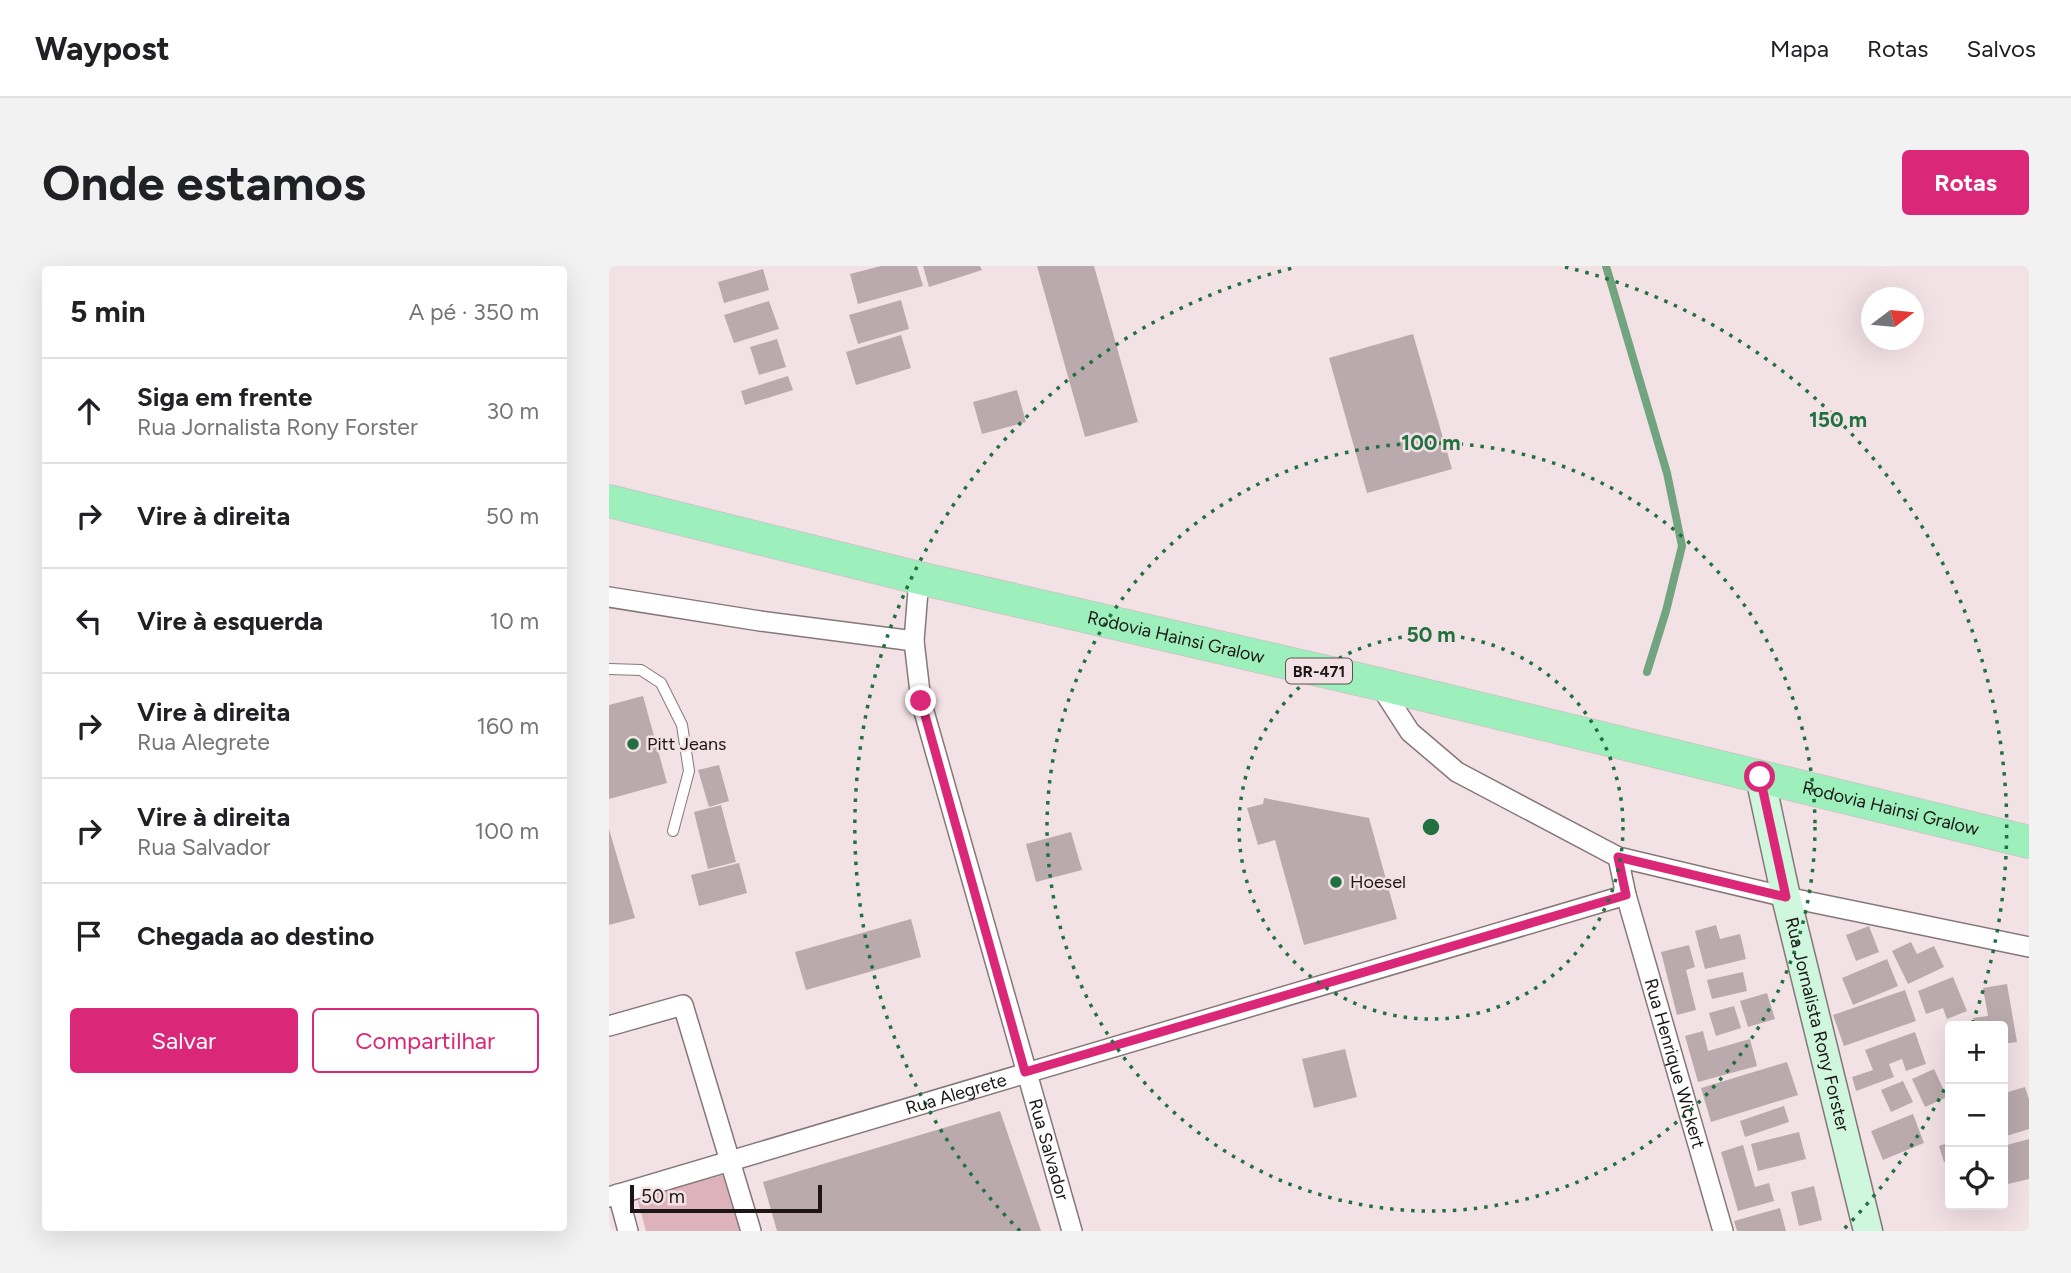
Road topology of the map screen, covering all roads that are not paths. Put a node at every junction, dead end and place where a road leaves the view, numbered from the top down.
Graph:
1 (609, 501) edge
2 (919, 578) junction
3 (609, 597) edge
4 (914, 641) junction
5 (609, 669) edge
6 (1379, 684) junction
7 (1760, 777) junction
8 (673, 831) dead end
9 (2029, 842) edge
10 (1618, 857) junction
11 (1626, 895) junction
12 (1786, 897) junction
13 (2029, 947) edge
14 (609, 1026) edge
15 (1025, 1072) junction
16 (730, 1162) junction
17 (614, 1195) edge
18 (628, 1231) edge
19 (751, 1231) edge
20 (1072, 1231) edge
21 (1723, 1231) edge
22 (1868, 1231) edge

1 - 2 main road, Rodovia Hainsi Gralow / BR-471
2 - 4 street, Rua Salvador
2 - 6 main road, Rodovia Hainsi Gralow / BR-471
3 - 4 street
4 - 15 street, Rua Salvador
5 - 8 lane
6 - 7 main road, Rodovia Hainsi Gralow / BR-471
6 - 10 street
7 - 9 main road, Rodovia Hainsi Gralow / BR-471
7 - 12 street, Rua Jornalista Rony Forster
10 - 11 street, Rua Henrique Wickert
10 - 12 street
11 - 15 street, Rua Alegrete
11 - 21 street, Rua Henrique Wickert
12 - 13 street
12 - 22 street, Rua Jornalista Rony Forster
14 - 16 street
15 - 16 street, Rua Alegrete
15 - 20 street, Rua Salvador
16 - 17 street, Rua Alegrete
16 - 19 street
17 - 18 street

